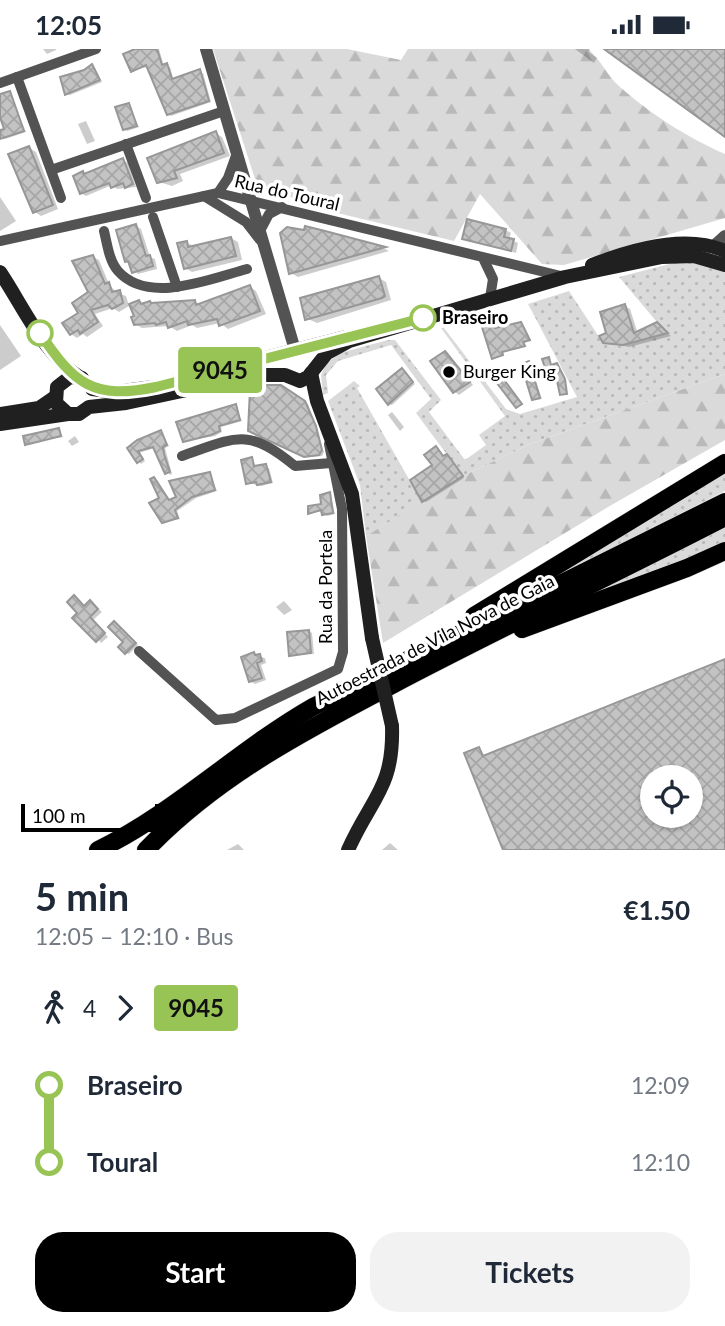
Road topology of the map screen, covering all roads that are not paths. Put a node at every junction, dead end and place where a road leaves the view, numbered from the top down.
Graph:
1 (96, 49) edge
2 (206, 49) edge
3 (17, 77) junction
4 (0, 83) edge
5 (224, 111) junction
6 (126, 144) junction
7 (237, 153) junction
8 (51, 170) junction
9 (218, 194) junction
10 (204, 196) junction
11 (61, 198) dead end
12 (146, 198) dead end
13 (251, 199) junction
14 (283, 207) junction
15 (153, 217) dead end
16 (104, 231) dead end
17 (260, 231) junction
18 (0, 241) edge
19 (264, 246) junction
20 (721, 252) edge
21 (484, 260) junction
22 (247, 269) dead end
23 (0, 272) edge
24 (565, 277) junction
25 (177, 287) junction
26 (490, 298) junction
27 (361, 336) junction
28 (294, 351) junction
29 (54, 354) junction
30 (312, 370) junction
31 (290, 378) junction
32 (87, 384) junction
33 (57, 391) junction
34 (317, 401) junction
35 (89, 407) junction
36 (0, 414) edge
37 (68, 414) junction
38 (0, 424) edge
39 (332, 437) junction
40 (183, 456) dead end
41 (331, 463) junction
42 (725, 463) edge
43 (725, 502) edge
44 (725, 517) edge
45 (725, 551) edge
46 (139, 650) dead end
47 (440, 660) junction
48 (394, 665) junction
49 (179, 801) junction
50 (178, 822) junction
51 (98, 850) edge
52 (134, 850) edge
53 (146, 850) edge
54 (159, 850) edge
55 (348, 850) edge

1 - 3 street
2 - 5 street
3 - 4 street
3 - 8 street
5 - 6 street
5 - 7 street
6 - 8 street
6 - 12 street
7 - 9 street
7 - 13 street
8 - 11 street
9 - 10 street, Rua do Toural
9 - 13 street, Rua do Toural
10 - 18 street, Rua do Toural
10 - 19 street
13 - 14 street, Rua do Toural
13 - 17 street
14 - 17 street
14 - 21 street, Rua do Toural
15 - 25 street
16 - 25 street
17 - 19 street
19 - 28 street
20 - 24 main road
20 - 24 main road
21 - 24 street, Rua do Toural
21 - 26 street
22 - 25 street
23 - 29 main road
24 - 26 main road
26 - 27 main road
27 - 28 main road
27 - 30 main road
28 - 30 main road
28 - 31 main road
28 - 32 main road
29 - 32 main road
29 - 33 main road
30 - 31 main road
30 - 34 main road
31 - 34 main road
31 - 35 main road
32 - 33 main road
32 - 35 main road
33 - 36 main road
33 - 37 main road
34 - 39 main road
35 - 37 main road
37 - 38 main road
39 - 41 street, Rua da Portela
39 - 55 main road, bridge
40 - 41 street
41 - 46 street, Rua da Portela
42 - 48 highway
43 - 48 highway, Autoestrada de Vila Nova de Gaia
44 - 47 highway, Autoestrada de Vila Nova de Gaia
45 - 47 highway
47 - 50 highway, Autoestrada de Vila Nova de Gaia
48 - 49 highway, Autoestrada de Vila Nova de Gaia
49 - 51 highway
49 - 52 highway
50 - 53 highway
50 - 54 highway

